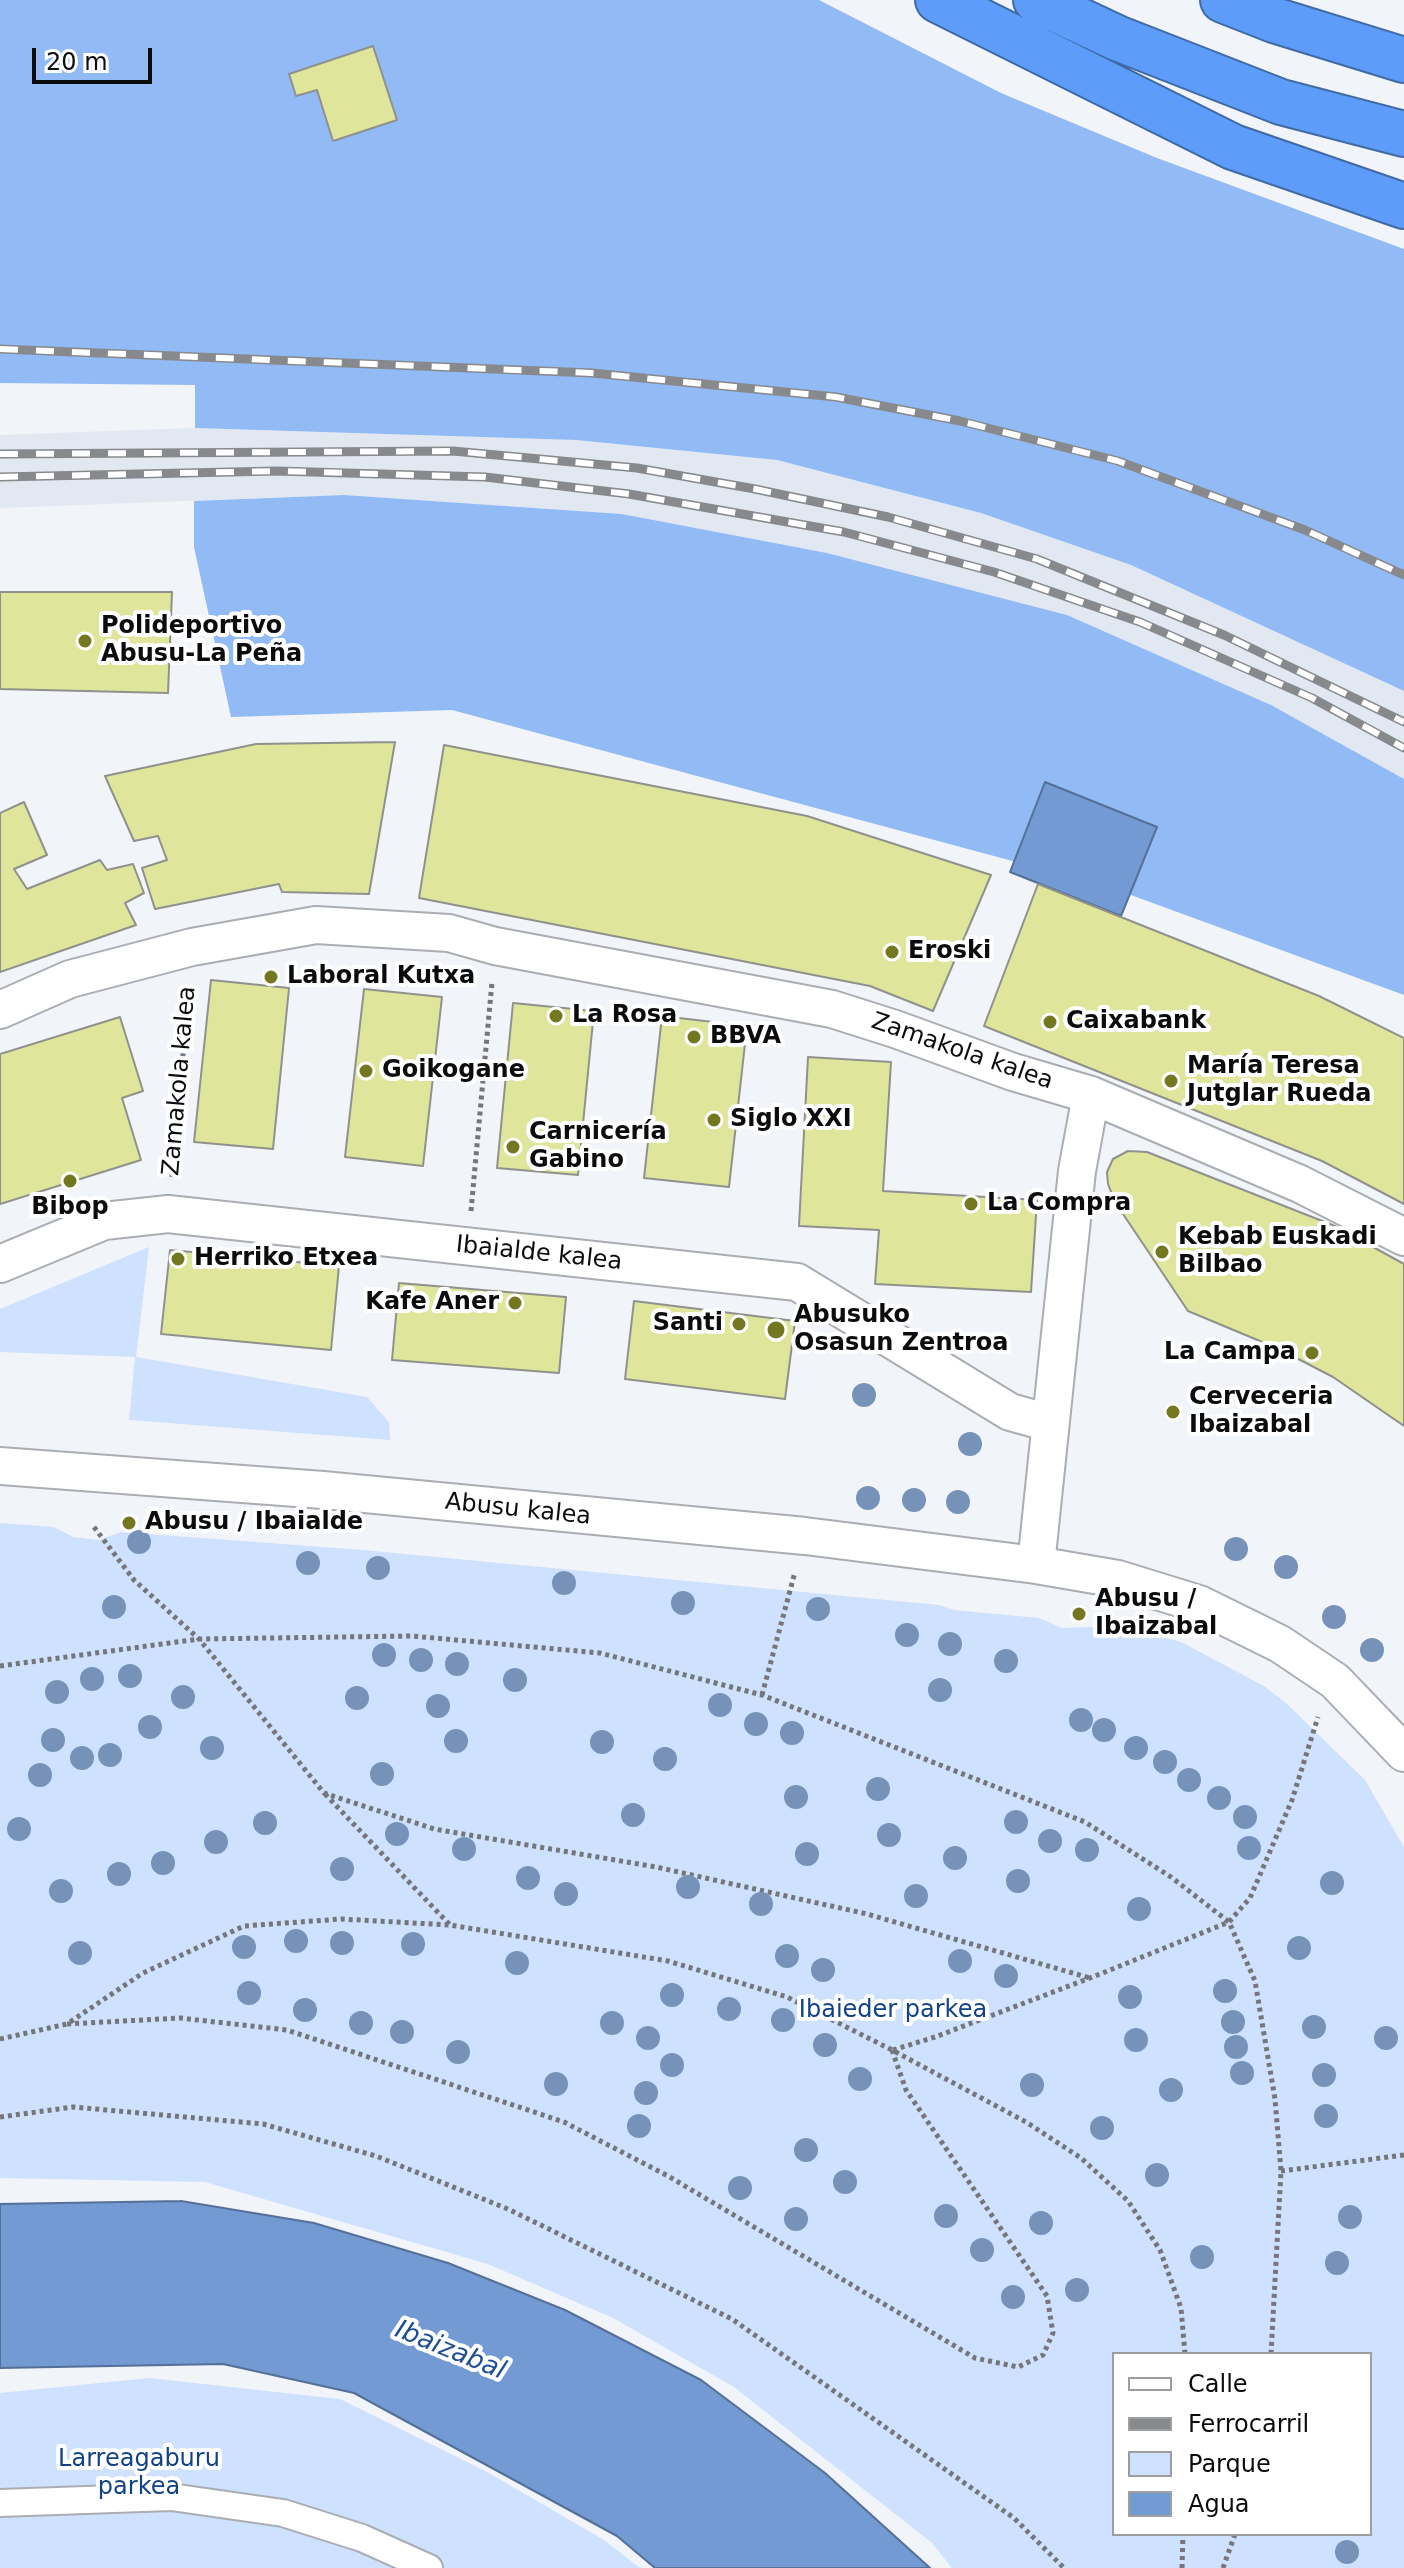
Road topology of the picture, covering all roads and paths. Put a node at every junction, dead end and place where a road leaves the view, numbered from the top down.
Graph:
1 (938, 0) edge
2 (1036, 0) edge
3 (1223, 0) edge
4 (1404, 60) edge
5 (1404, 134) edge
6 (1404, 206) edge
7 (495, 946) junction
8 (192, 947) junction
9 (0, 1010) edge
10 (1091, 1095) junction
11 (168, 1214) junction
12 (1404, 1237) edge
13 (468, 1246) junction
14 (0, 1264) edge
15 (1050, 1423) junction
16 (0, 1466) edge
17 (94, 1527) dead end
18 (805, 1536) junction
19 (1036, 1565) junction
20 (199, 1639) junction
21 (0, 1666) edge
22 (762, 1695) junction
23 (1317, 1717) dead end
24 (1404, 1753) edge
25 (324, 1793) junction
26 (1229, 1922) junction
27 (450, 1925) junction
28 (1090, 1978) junction
29 (67, 2024) junction
30 (0, 2039) edge
31 (892, 2050) junction
32 (0, 2117) edge
33 (1404, 2155) edge
34 (1281, 2171) junction
35 (1185, 2352) edge
36 (1271, 2352) edge
37 (0, 2503) edge
38 (1183, 2536) edge
39 (1234, 2536) edge
40 (429, 2568) edge
41 (1064, 2568) edge
42 (1182, 2568) edge
43 (1223, 2568) edge

1 - 6 highway
2 - 5 highway
3 - 4 highway
7 - 8 street, Zamakola kalea
7 - 10 street, Zamakola kalea
7 - 13 path
8 - 9 street, Zamakola kalea
8 - 11 path, Zamakola kalea
10 - 12 street, Zamakola kalea
10 - 15 street
11 - 13 street, Ibaialde kalea
11 - 14 street, Ibaialde kalea
13 - 15 street, Ibaialde kalea
15 - 19 street
16 - 18 street, Abusu kalea
17 - 20 path
18 - 19 street, Abusu kalea
18 - 22 path
19 - 24 street, Abusu kalea
20 - 21 path
20 - 22 path
20 - 25 path
22 - 26 path
23 - 26 path
25 - 27 path
25 - 28 path
26 - 28 path
26 - 34 path
27 - 29 path
27 - 31 path
28 - 31 path
29 - 30 path
29 - 31 path
31 - 35 path
32 - 41 path
33 - 34 path
34 - 36 path
37 - 40 street
38 - 42 path
39 - 43 path

